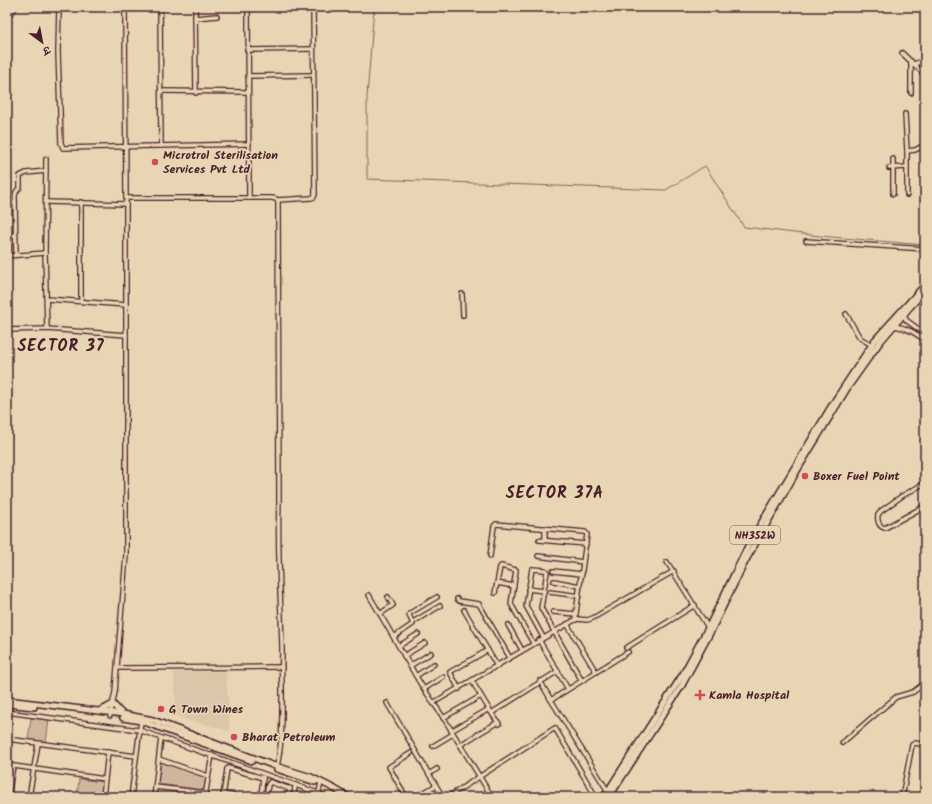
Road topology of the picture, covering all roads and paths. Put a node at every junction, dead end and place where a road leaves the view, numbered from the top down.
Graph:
1 (16, 7) edge
2 (47, 7) edge
3 (125, 7) edge
4 (160, 7) edge
5 (195, 7) edge
6 (248, 7) edge
7 (313, 7) edge
8 (59, 8) edge
9 (217, 16) dead end
10 (7, 17) edge
11 (195, 18) junction
12 (313, 49) junction
13 (248, 50) junction
14 (902, 53) dead end
15 (925, 60) edge
16 (911, 61) junction
17 (914, 64) junction
18 (313, 75) junction
19 (925, 75) edge
20 (248, 76) junction
21 (161, 92) junction
22 (248, 92) junction
23 (196, 93) junction
24 (911, 93) dead end
25 (905, 114) dead end
26 (249, 144) junction
27 (925, 145) edge
28 (161, 146) junction
29 (126, 147) junction
30 (907, 151) junction
31 (46, 159) dead end
32 (893, 159) dead end
33 (891, 167) junction
34 (907, 167) junction
35 (46, 171) junction
36 (893, 194) dead end
37 (907, 194) dead end
38 (126, 198) junction
39 (249, 198) junction
40 (277, 200) junction
41 (46, 202) junction
42 (80, 202) junction
43 (15, 203) junction
44 (7, 204) edge
45 (126, 204) junction
46 (15, 235) junction
47 (7, 236) edge
48 (806, 241) dead end
49 (925, 249) edge
50 (45, 253) junction
51 (16, 255) junction
52 (7, 256) edge
53 (925, 285) edge
54 (925, 291) edge
55 (462, 294) dead end
56 (47, 299) junction
57 (80, 301) junction
58 (126, 305) junction
59 (904, 313) junction
60 (846, 314) dead end
61 (463, 315) dead end
62 (911, 325) junction
63 (893, 326) junction
64 (7, 330) edge
65 (47, 330) junction
66 (910, 330) junction
67 (126, 334) junction
68 (925, 334) edge
69 (925, 340) edge
70 (872, 344) junction
71 (796, 469) junction
72 (925, 483) edge
73 (925, 506) edge
74 (545, 528) junction
75 (539, 540) dead end
76 (544, 540) junction
77 (586, 544) junction
78 (490, 556) dead end
79 (538, 556) dead end
80 (583, 562) junction
81 (667, 562) dead end
82 (553, 571) dead end
83 (674, 571) junction
84 (582, 574) junction
85 (554, 581) dead end
86 (497, 583) junction
87 (514, 586) junction
88 (580, 586) junction
89 (528, 589) junction
90 (544, 591) junction
91 (495, 592) dead end
92 (550, 592) dead end
93 (369, 595) dead end
94 (578, 596) junction
95 (388, 597) dead end
96 (437, 597) dead end
97 (457, 599) dead end
98 (695, 605) junction
99 (440, 606) dead end
100 (464, 610) dead end
101 (553, 612) dead end
102 (380, 614) junction
103 (576, 614) junction
104 (575, 620) junction
105 (413, 622) junction
106 (567, 624) junction
107 (508, 625) dead end
108 (709, 629) junction
109 (554, 631) junction
110 (418, 634) dead end
111 (394, 637) junction
112 (544, 637) junction
113 (539, 640) junction
114 (425, 643) dead end
115 (533, 643) junction
116 (399, 646) junction
117 (626, 648) dead end
118 (488, 650) junction
119 (522, 650) junction
120 (628, 652) dead end
121 (431, 653) dead end
122 (404, 656) junction
123 (510, 658) junction
124 (434, 664) dead end
125 (410, 666) junction
126 (497, 666) junction
127 (282, 667) junction
128 (117, 668) junction
129 (558, 672) junction
130 (596, 672) junction
131 (416, 676) junction
132 (443, 677) dead end
133 (472, 681) junction
134 (582, 681) junction
135 (540, 682) junction
136 (925, 683) edge
137 (568, 688) junction
138 (424, 689) junction
139 (459, 689) junction
140 (481, 696) junction
141 (7, 700) edge
142 (551, 700) junction
143 (387, 703) dead end
144 (433, 703) junction
145 (7, 704) edge
146 (113, 704) junction
147 (96, 711) junction
148 (490, 711) junction
149 (7, 712) edge
150 (123, 714) junction
151 (110, 715) junction
152 (444, 718) junction
153 (141, 721) junction
154 (165, 727) junction
155 (139, 730) junction
156 (452, 733) junction
157 (161, 738) junction
158 (7, 739) edge
159 (842, 743) dead end
160 (38, 744) junction
161 (460, 744) junction
162 (925, 744) edge
163 (433, 746) dead end
164 (108, 752) junction
165 (412, 753) dead end
166 (212, 755) junction
167 (136, 756) junction
168 (158, 759) junction
169 (7, 765) edge
170 (13, 766) junction
171 (278, 766) junction
172 (34, 768) junction
173 (437, 769) dead end
174 (429, 774) junction
175 (208, 776) junction
176 (263, 776) junction
177 (480, 778) junction
178 (105, 779) junction
179 (925, 781) edge
180 (291, 783) junction
181 (320, 783) junction
182 (296, 785) junction
183 (435, 786) junction
184 (155, 787) junction
185 (290, 789) junction
186 (609, 794) edge
187 (206, 795) edge
188 (318, 795) edge
189 (29, 796) edge
190 (223, 796) edge
191 (235, 796) dead end
192 (451, 796) edge
193 (8, 797) edge
194 (44, 797) edge
195 (103, 797) edge
196 (131, 797) edge
197 (154, 797) edge
198 (261, 797) edge
199 (266, 797) edge
200 (288, 797) edge
201 (294, 797) edge
202 (298, 797) edge
203 (325, 797) edge
204 (342, 797) edge
205 (348, 797) edge
206 (406, 797) edge
207 (416, 797) edge
208 (443, 797) edge
209 (492, 797) edge
210 (596, 797) edge
211 (604, 797) edge
212 (902, 797) edge
213 (922, 797) edge

1 - 10 street
2 - 8 street
3 - 29 street
4 - 21 street
5 - 11 street
6 - 13 street
7 - 12 street
8 - 29 street
9 - 11 street
11 - 23 street
12 - 13 street
12 - 18 street
13 - 20 street
14 - 16 street
15 - 17 street
16 - 17 street
16 - 24 street
17 - 19 street
18 - 20 street
18 - 40 street
20 - 22 street
21 - 23 street
21 - 28 street
22 - 23 street
22 - 26 street
25 - 30 street
26 - 28 street
26 - 39 street
27 - 30 street
28 - 29 street
29 - 38 street
30 - 34 street
31 - 35 street
32 - 33 street
33 - 34 street
33 - 36 street
34 - 37 street
35 - 41 street
35 - 43 street
38 - 39 street
38 - 45 street
39 - 40 street
40 - 127 street
41 - 42 street
41 - 50 street
42 - 45 street
42 - 57 street
43 - 44 street
43 - 46 street
45 - 58 street
46 - 47 street
46 - 51 street
48 - 49 street
50 - 51 street
50 - 56 street
51 - 52 street
53 - 70 highway, NH352W
54 - 59 highway, NH352W
55 - 61 street
56 - 57 street
56 - 65 street
57 - 58 street
58 - 67 street
59 - 62 street
59 - 63 highway, NH352W
60 - 70 street
62 - 66 street
62 - 68 street
63 - 66 street
63 - 71 highway, NH352W
64 - 65 street
65 - 67 street
66 - 69 street
67 - 128 street
70 - 71 highway, NH352W
71 - 108 highway, NH352W
72 - 73 street
74 - 76 street
74 - 77 street
74 - 78 street
75 - 76 street
76 - 77 street
77 - 80 street
79 - 80 street
80 - 84 street
81 - 83 street
82 - 84 street
83 - 98 street
83 - 104 street
84 - 88 street
85 - 88 street
86 - 87 street
86 - 87 street
86 - 91 street
87 - 115 street
88 - 94 street
89 - 90 street
89 - 90 street
89 - 112 street
90 - 109 street
92 - 94 street
93 - 102 street
94 - 103 street
95 - 102 street
96 - 105 street
97 - 123 street
98 - 108 street
98 - 117 street
99 - 105 street
100 - 118 street
101 - 103 street
102 - 111 street
103 - 104 street
104 - 106 street
105 - 111 street
106 - 109 street
106 - 130 street
107 - 119 street
108 - 186 highway, NH352W
109 - 112 street
109 - 134 street
110 - 116 street
111 - 116 street
112 - 113 street
113 - 115 street
113 - 129 street
114 - 122 street
115 - 119 street
116 - 122 street
118 - 126 street
118 - 139 street
119 - 123 street
120 - 130 street
121 - 125 street
122 - 125 street
123 - 126 street
124 - 131 street
125 - 131 street
126 - 133 street
127 - 128 street
127 - 171 street
128 - 146 street
129 - 135 street
129 - 137 street
130 - 134 street
131 - 138 street
132 - 138 street
133 - 139 street
133 - 140 street
134 - 137 street
135 - 142 street
135 - 148 street
136 - 159 street
137 - 142 street
138 - 144 street
139 - 144 street
140 - 148 street
140 - 152 street
141 - 147 highway
142 - 186 street
143 - 174 street
144 - 152 street
145 - 151 highway
146 - 147 highway
146 - 150 highway
146 - 151 street
147 - 151 highway
148 - 156 street
148 - 161 street
149 - 155 street
150 - 151 highway
150 - 154 highway
151 - 153 highway
152 - 156 street
153 - 154 highway
153 - 155 street
154 - 171 highway
154 - 181 highway
155 - 157 street
155 - 167 street
156 - 161 street
156 - 163 street
157 - 166 street
157 - 168 street
158 - 160 street
160 - 164 street
160 - 172 street
161 - 177 street
162 - 212 street
164 - 167 street
164 - 178 street
165 - 206 street
166 - 175 street
166 - 176 street
167 - 196 street
168 - 175 street
168 - 184 street
169 - 170 street
170 - 172 street
170 - 193 street
171 - 181 highway
172 - 178 street
172 - 189 street
173 - 174 street
174 - 183 street
175 - 187 street
176 - 180 street
176 - 190 street
176 - 198 street
177 - 192 street
177 - 209 street
177 - 210 street
178 - 195 street
179 - 213 street
180 - 182 street
180 - 185 street
181 - 188 street
181 - 204 highway
181 - 205 highway
182 - 188 street
182 - 201 street
183 - 207 street
183 - 208 street
184 - 187 street
184 - 197 street
185 - 199 street
185 - 200 street
186 - 211 highway, NH352W
188 - 203 street
189 - 194 street
190 - 191 street
201 - 202 street

